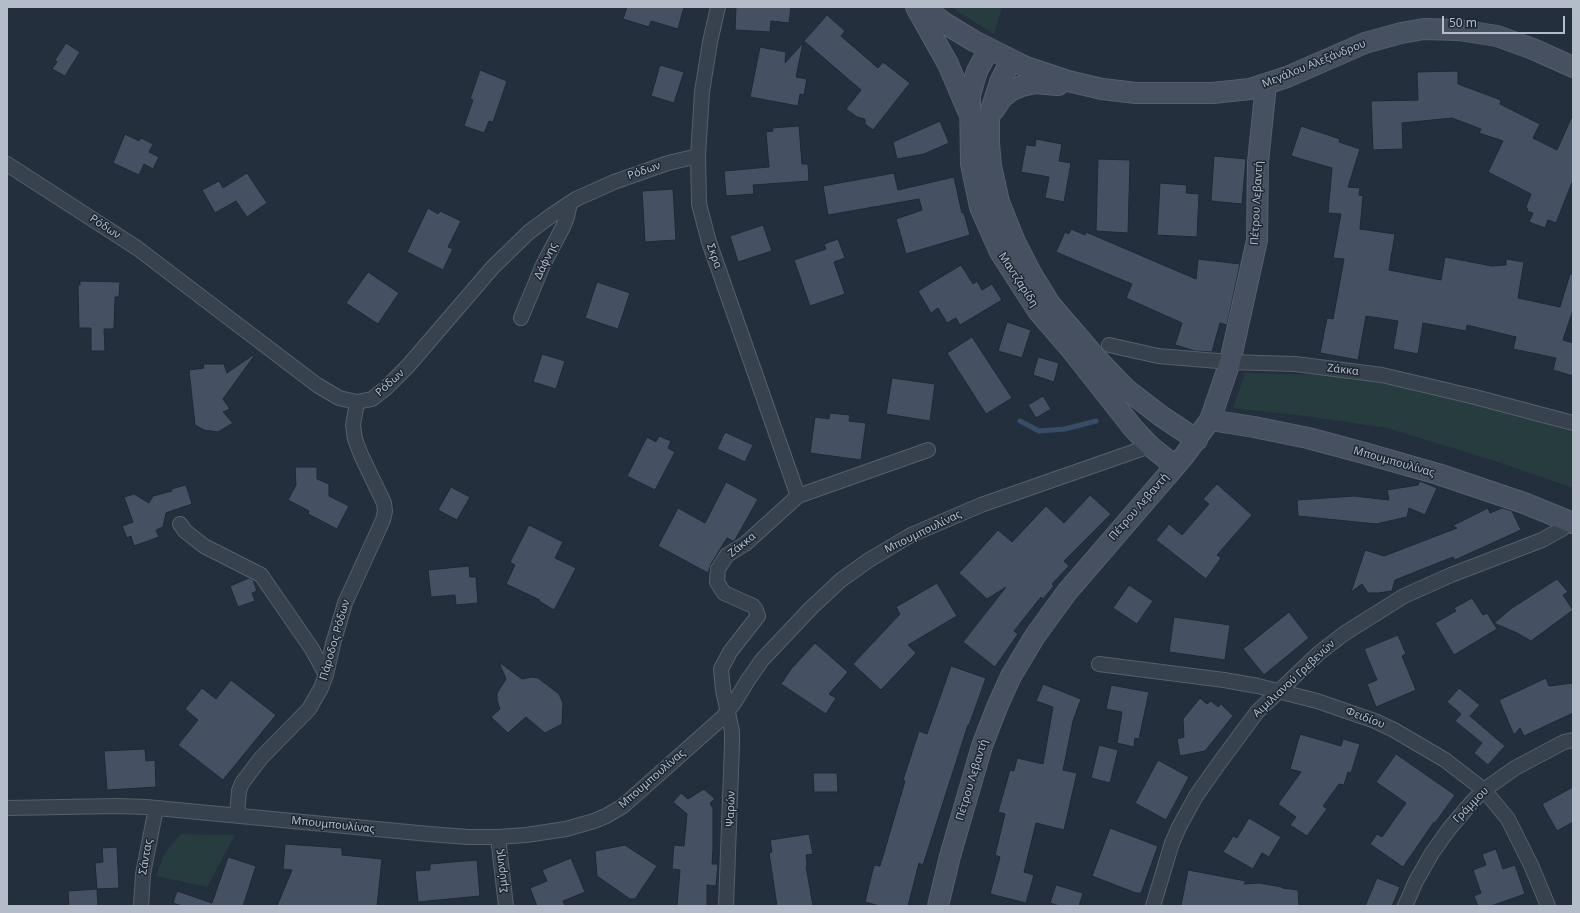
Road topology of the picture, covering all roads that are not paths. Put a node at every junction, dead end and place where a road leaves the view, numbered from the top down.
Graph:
1 (718, 7) edge
2 (916, 7) edge
3 (923, 7) edge
4 (989, 49) junction
5 (1011, 60) junction
6 (1573, 67) edge
7 (1266, 85) junction
8 (1102, 89) junction
9 (970, 116) junction
10 (989, 119) junction
11 (698, 156) junction
12 (7, 164) edge
13 (570, 203) junction
14 (521, 318) dead end
15 (1109, 345) dead end
16 (1230, 362) junction
17 (357, 402) junction
18 (1210, 420) junction
19 (1573, 423) edge
20 (1197, 440) junction
21 (1150, 446) junction
22 (928, 450) dead end
23 (1175, 466) junction
24 (798, 496) junction
25 (1571, 522) edge
26 (180, 524) dead end
27 (1099, 664) dead end
28 (326, 675) junction
29 (1279, 691) junction
30 (728, 712) junction
31 (1573, 740) edge
32 (1484, 790) junction
33 (7, 808) edge
34 (156, 808) junction
35 (237, 815) junction
36 (498, 837) junction
37 (141, 906) edge
38 (506, 906) edge
39 (726, 906) edge
40 (938, 906) edge
41 (1153, 906) edge
42 (1405, 906) edge
43 (1548, 906) edge

1 - 11 street, Σκρα
2 - 9 street
3 - 4 street, Μεγάλου Αλεξάνδρου
4 - 5 street, Μεγάλου Αλεξάνδρου
4 - 9 street, Μαντζαρίδη
5 - 8 street, Μεγάλου Αλεξάνδρου
5 - 10 street, Μαντζαρίδη
6 - 7 street, Μεγάλου Αλεξάνδρου
7 - 8 street, Μεγάλου Αλεξάνδρου
7 - 16 street, Πέτρου Λεβαντή
8 - 10 street
9 - 21 street, Μαντζαρίδη
10 - 20 street, Μαντζαρίδη
11 - 13 street, Ρόδων
11 - 24 street, Σκρα
12 - 17 street, Ρόδων
13 - 14 street, Δάφνης
13 - 17 street, Ρόδων
15 - 16 street, Ζάκκα
16 - 18 street, Πέτρου Λεβαντή
16 - 19 street, Ζάκκα
17 - 28 street, Πάροδος Ρόδων
18 - 20 street, Πέτρου Λεβαντή
18 - 25 street, Μπουμπουλίνας
20 - 23 street, Πέτρου Λεβαντή
21 - 23 street, Μαντζαρίδη
21 - 30 street, Μπουμπουλίνας
22 - 24 street, Ζάκκα
23 - 40 street, Πέτρου Λεβαντή
24 - 30 street, Ζάκκα
25 - 29 street, Αιμιλιανού Γρεβενών
26 - 28 street
27 - 29 street, Φειδίου
28 - 35 street, Πάροδος Ρόδων
29 - 32 street, Φειδίου
29 - 41 street, Αιμιλιανού Γρεβενών
30 - 36 street, Μπουμπουλίνας
30 - 39 street, Ψαρών
31 - 32 street, Γράμμου
32 - 42 street, Γράμμου
32 - 43 street, Φειδίου
33 - 34 street, Μπουμπουλίνας
34 - 35 street, Μπουμπουλίνας
34 - 37 street, Σάντας
35 - 36 street, Μπουμπουλίνας
36 - 38 street, Σμύρνης

